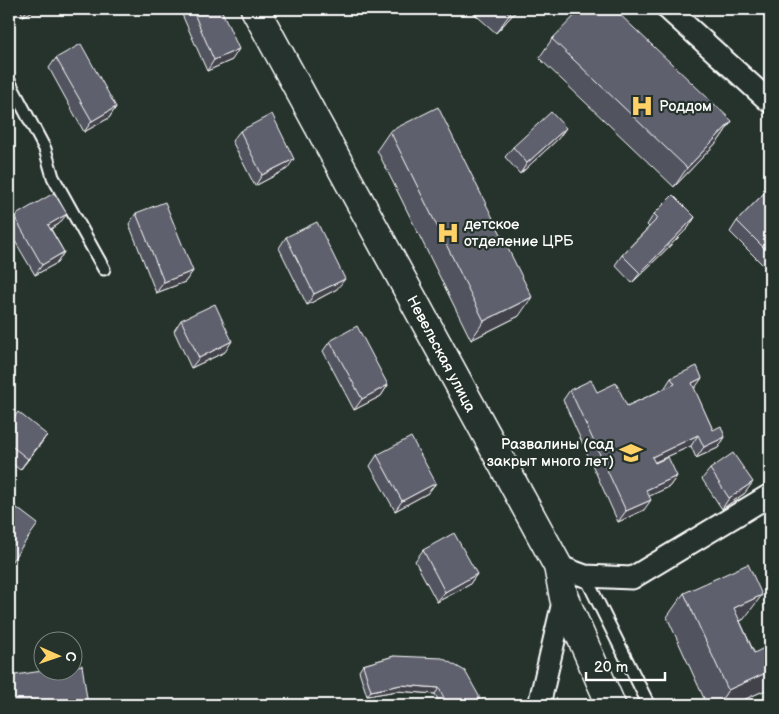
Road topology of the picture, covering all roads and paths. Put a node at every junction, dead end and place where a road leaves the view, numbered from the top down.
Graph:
1 (255, 9) edge
2 (668, 9) edge
3 (9, 81) edge
4 (770, 102) edge
5 (104, 269) dead end
6 (770, 495) edge
7 (558, 566) junction
8 (585, 576) junction
9 (564, 598) junction
10 (539, 705) edge
11 (611, 705) edge
12 (649, 705) edge

1 - 7 street, Невельская улица
2 - 4 street
3 - 5 lane
6 - 8 street
7 - 8 street
7 - 9 street, Невельская улица
8 - 12 lane
9 - 10 street
9 - 11 street, Невельская улица

